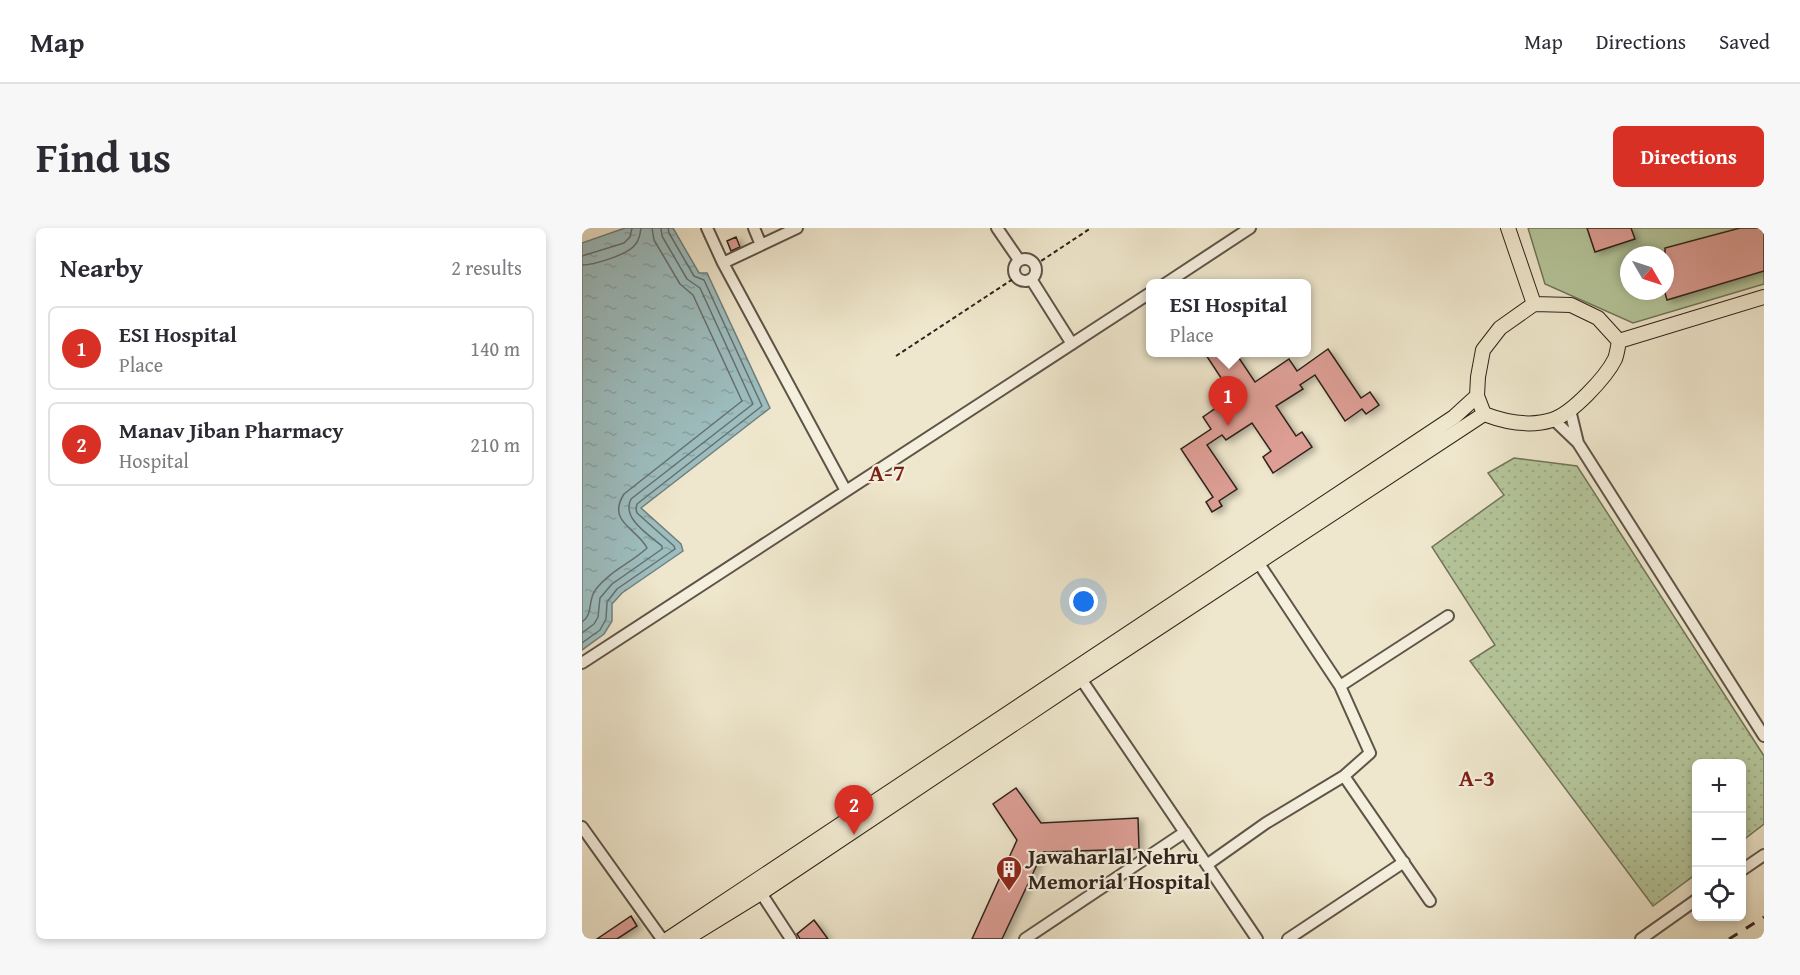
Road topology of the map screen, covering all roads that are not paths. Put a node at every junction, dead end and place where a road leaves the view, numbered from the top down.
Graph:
1 (707, 228) edge
2 (754, 228) edge
3 (797, 228) edge
4 (997, 228) edge
5 (1250, 228) edge
6 (1508, 228) edge
7 (762, 245) junction
8 (1018, 260) junction
9 (723, 263) junction
10 (1031, 279) junction
11 (1173, 279) edge
12 (1146, 296) edge
13 (1764, 297) edge
14 (1534, 304) junction
15 (1619, 341) junction
16 (1072, 344) junction
17 (1477, 396) junction
18 (1570, 410) junction
19 (1484, 414) junction
20 (1554, 420) junction
21 (1578, 443) junction
22 (846, 491) junction
23 (1255, 557) junction
24 (1448, 616) dead end
25 (582, 663) edge
26 (1081, 679) junction
27 (1340, 686) junction
28 (1764, 736) edge
29 (1344, 776) junction
30 (582, 827) edge
31 (1185, 832) junction
32 (1764, 855) edge
33 (1404, 862) junction
34 (1208, 864) junction
35 (1746, 867) edge
36 (761, 893) junction
37 (1430, 901) dead end
38 (1692, 903) edge
39 (662, 939) edge
40 (668, 939) edge
41 (686, 939) edge
42 (791, 939) edge
43 (1025, 939) edge
44 (1257, 939) edge
45 (1288, 939) edge
46 (1641, 939) edge

1 - 9 street
2 - 7 street
3 - 7 street
4 - 8 street
5 - 11 street
6 - 14 main road
7 - 9 street
8 - 10 street
8 - 10 street
9 - 22 street
10 - 16 street
12 - 16 street
13 - 15 main road
14 - 15 main road
14 - 17 main road
15 - 18 main road
16 - 22 street
17 - 19 main road
17 - 23 main road
18 - 20 main road
18 - 21 street
19 - 20 main road
19 - 23 main road
20 - 21 street
21 - 28 street
22 - 25 street
23 - 26 main road
23 - 27 street
23 - 40 main road
24 - 27 street
26 - 31 street
26 - 36 main road
27 - 29 street
29 - 33 street
29 - 34 street
30 - 39 street
31 - 34 street
31 - 43 street
32 - 35 street
33 - 37 street
33 - 45 street
34 - 44 street
36 - 41 main road
36 - 42 street
38 - 46 street

